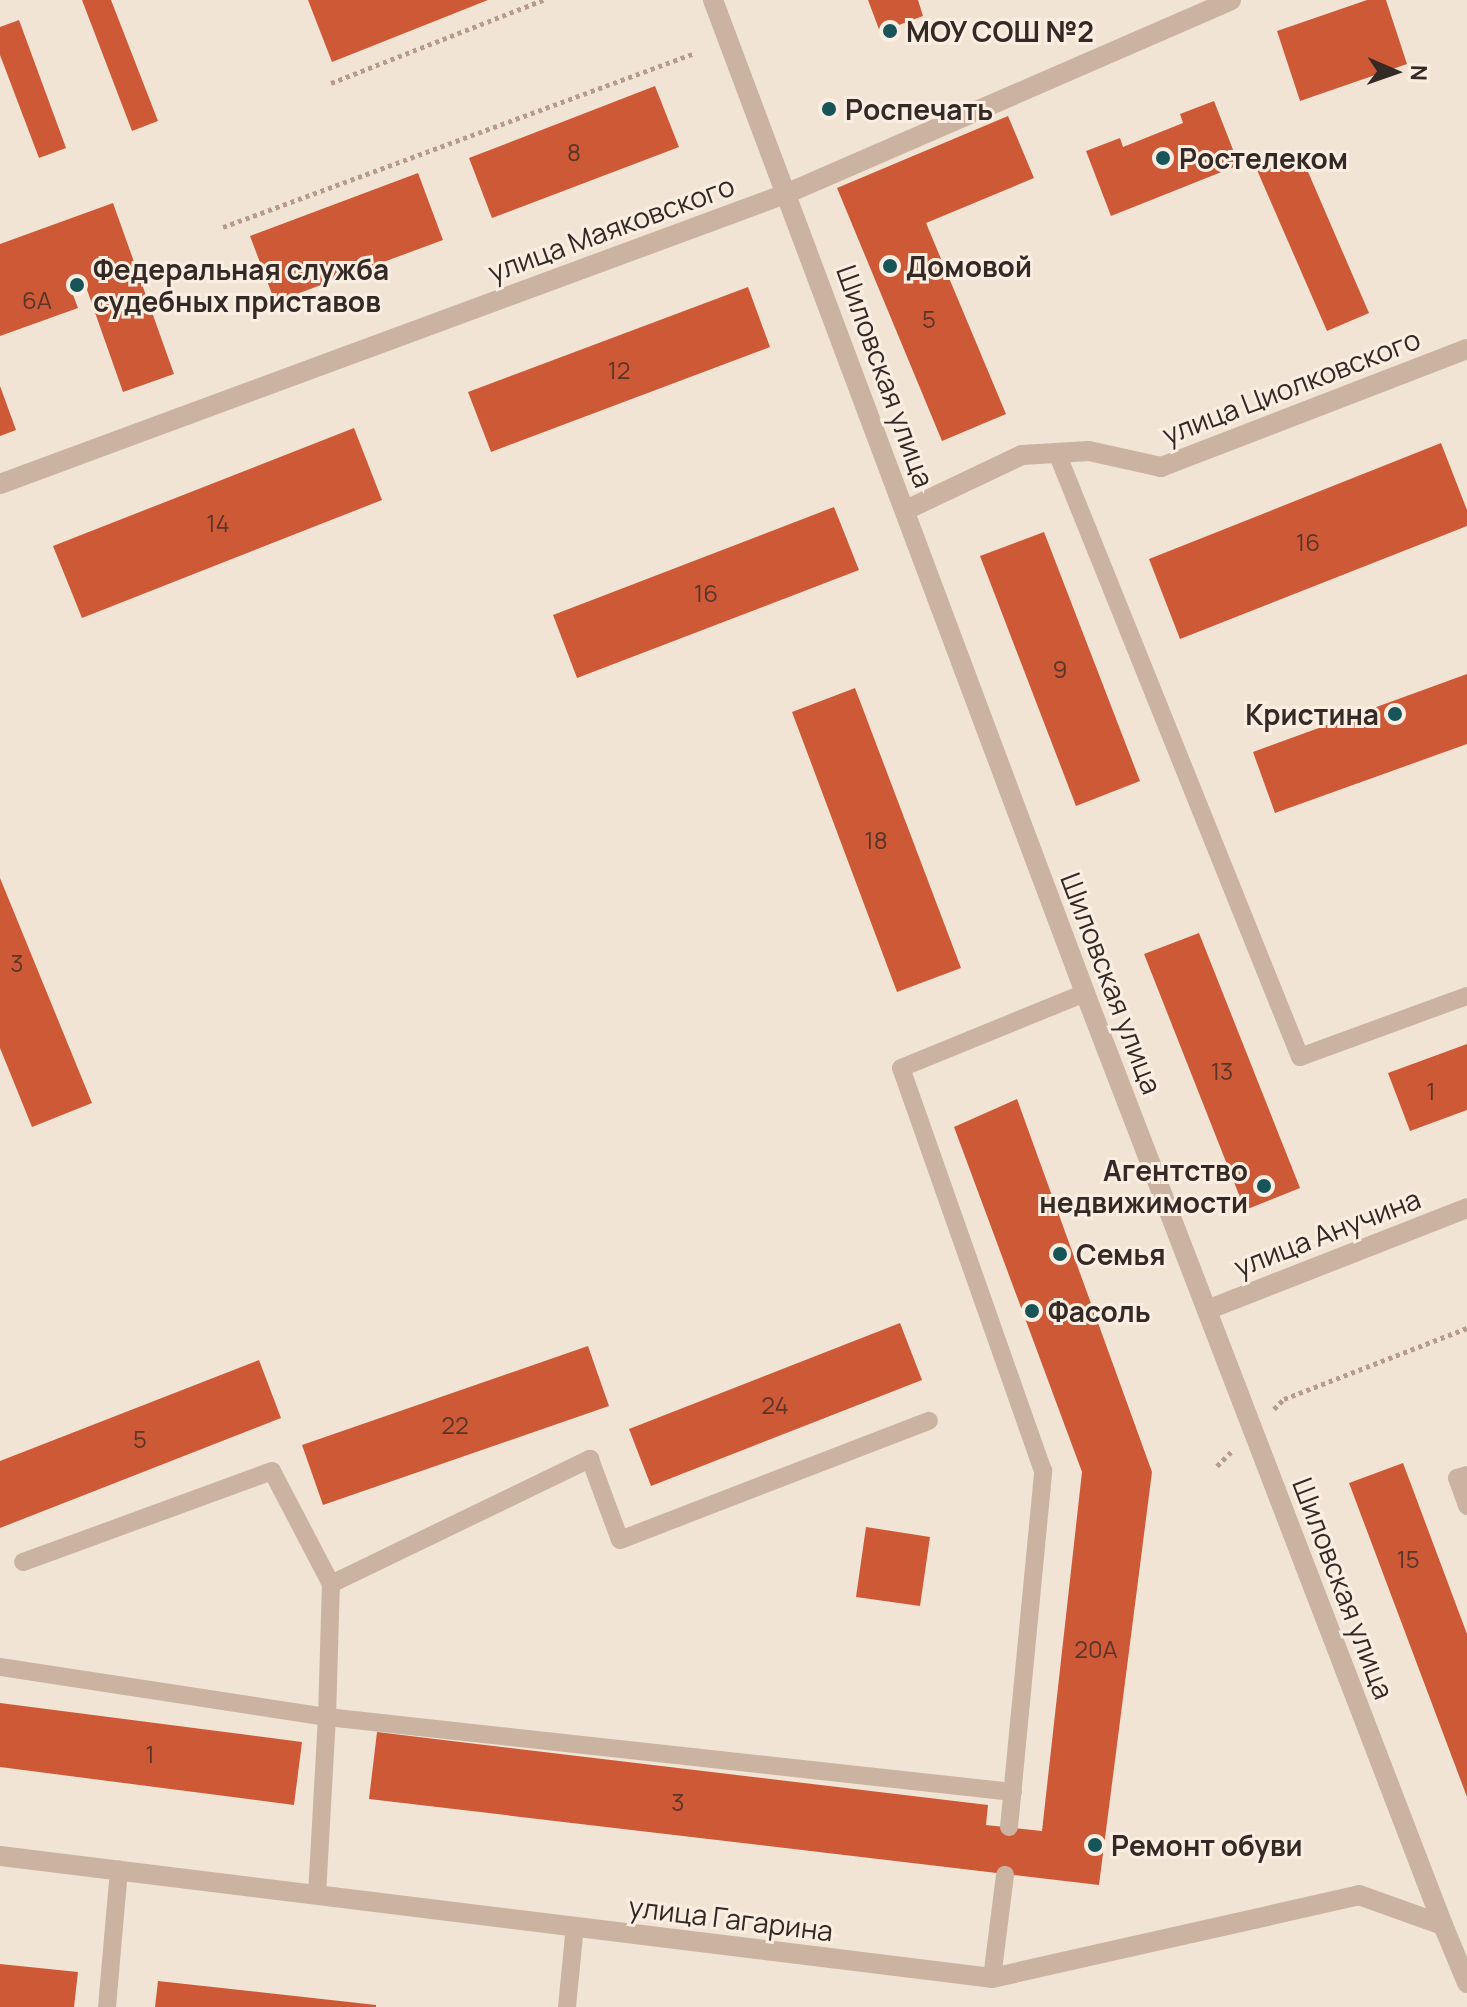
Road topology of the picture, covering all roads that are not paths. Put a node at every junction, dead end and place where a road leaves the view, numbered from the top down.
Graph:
1 (713, 0) edge
2 (1231, 0) edge
3 (788, 193) junction
4 (1467, 349) edge
5 (1057, 453) junction
6 (0, 484) edge
7 (906, 510) junction
8 (1085, 993) junction
9 (1467, 996) edge
10 (1467, 1208) edge
11 (1207, 1310) junction
12 (929, 1421) dead end
13 (1467, 1475) edge
14 (1467, 1506) edge
15 (23, 1562) dead end
16 (331, 1584) junction
17 (0, 1667) edge
18 (327, 1717) junction
19 (1013, 1792) junction
20 (1009, 1827) dead end
21 (0, 1856) edge
22 (119, 1870) junction
23 (1005, 1875) dead end
24 (317, 1895) junction
25 (1443, 1925) junction
26 (575, 1926) junction
27 (992, 1978) junction
28 (1467, 1983) edge
29 (107, 2007) edge
30 (567, 2007) edge

1 - 3 street, Шиловская улица
2 - 3 street, улица Маяковского
3 - 6 street, улица Маяковского
3 - 7 street, Шиловская улица
4 - 5 street, улица Циолковского
5 - 7 street, улица Циолковского
5 - 9 lane
7 - 8 street, Шиловская улица
8 - 11 street, Шиловская улица
8 - 19 lane
10 - 11 street, улица Анучина
11 - 25 street, Шиловская улица
12 - 16 lane
13 - 14 lane
15 - 16 lane
16 - 18 lane
17 - 18 lane
18 - 19 lane
18 - 24 lane
19 - 20 lane
21 - 22 street, улица Гагарина
22 - 24 street, улица Гагарина
22 - 29 lane
23 - 27 lane
24 - 26 street, улица Гагарина
25 - 27 street, улица Гагарина
25 - 28 street, Шиловская улица
26 - 27 street, улица Гагарина
26 - 30 lane

